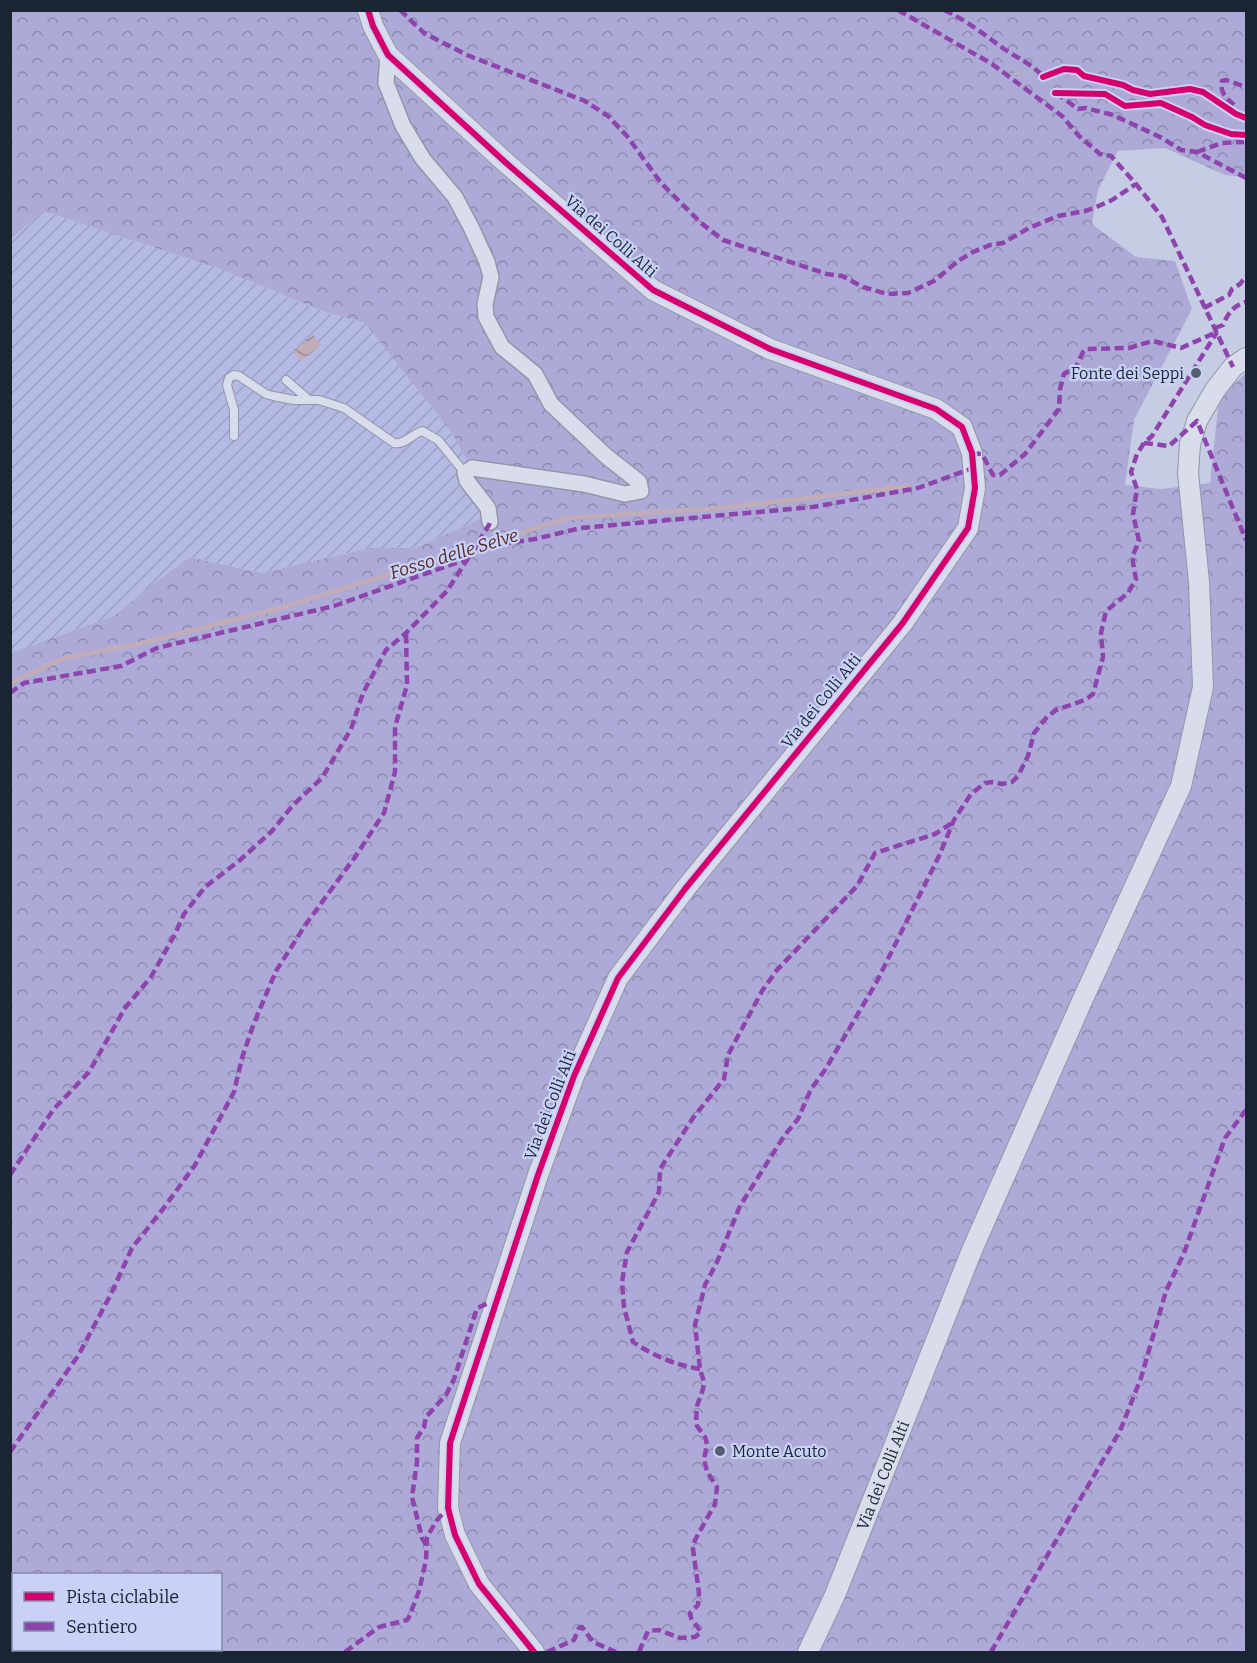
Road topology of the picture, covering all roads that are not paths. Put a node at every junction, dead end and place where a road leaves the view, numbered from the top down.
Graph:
1 (368, 10) edge
2 (388, 55) junction
3 (1246, 358) edge
4 (286, 380) dead end
5 (309, 400) junction
6 (234, 436) dead end
7 (465, 473) junction
8 (490, 522) dead end
9 (534, 1653) edge
10 (808, 1653) edge

1 - 2 street, Via dei Colli Alti
2 - 7 street
2 - 9 street, Via dei Colli Alti
3 - 10 street, Via dei Colli Alti
4 - 5 lane
5 - 6 lane
5 - 7 lane
7 - 8 street

